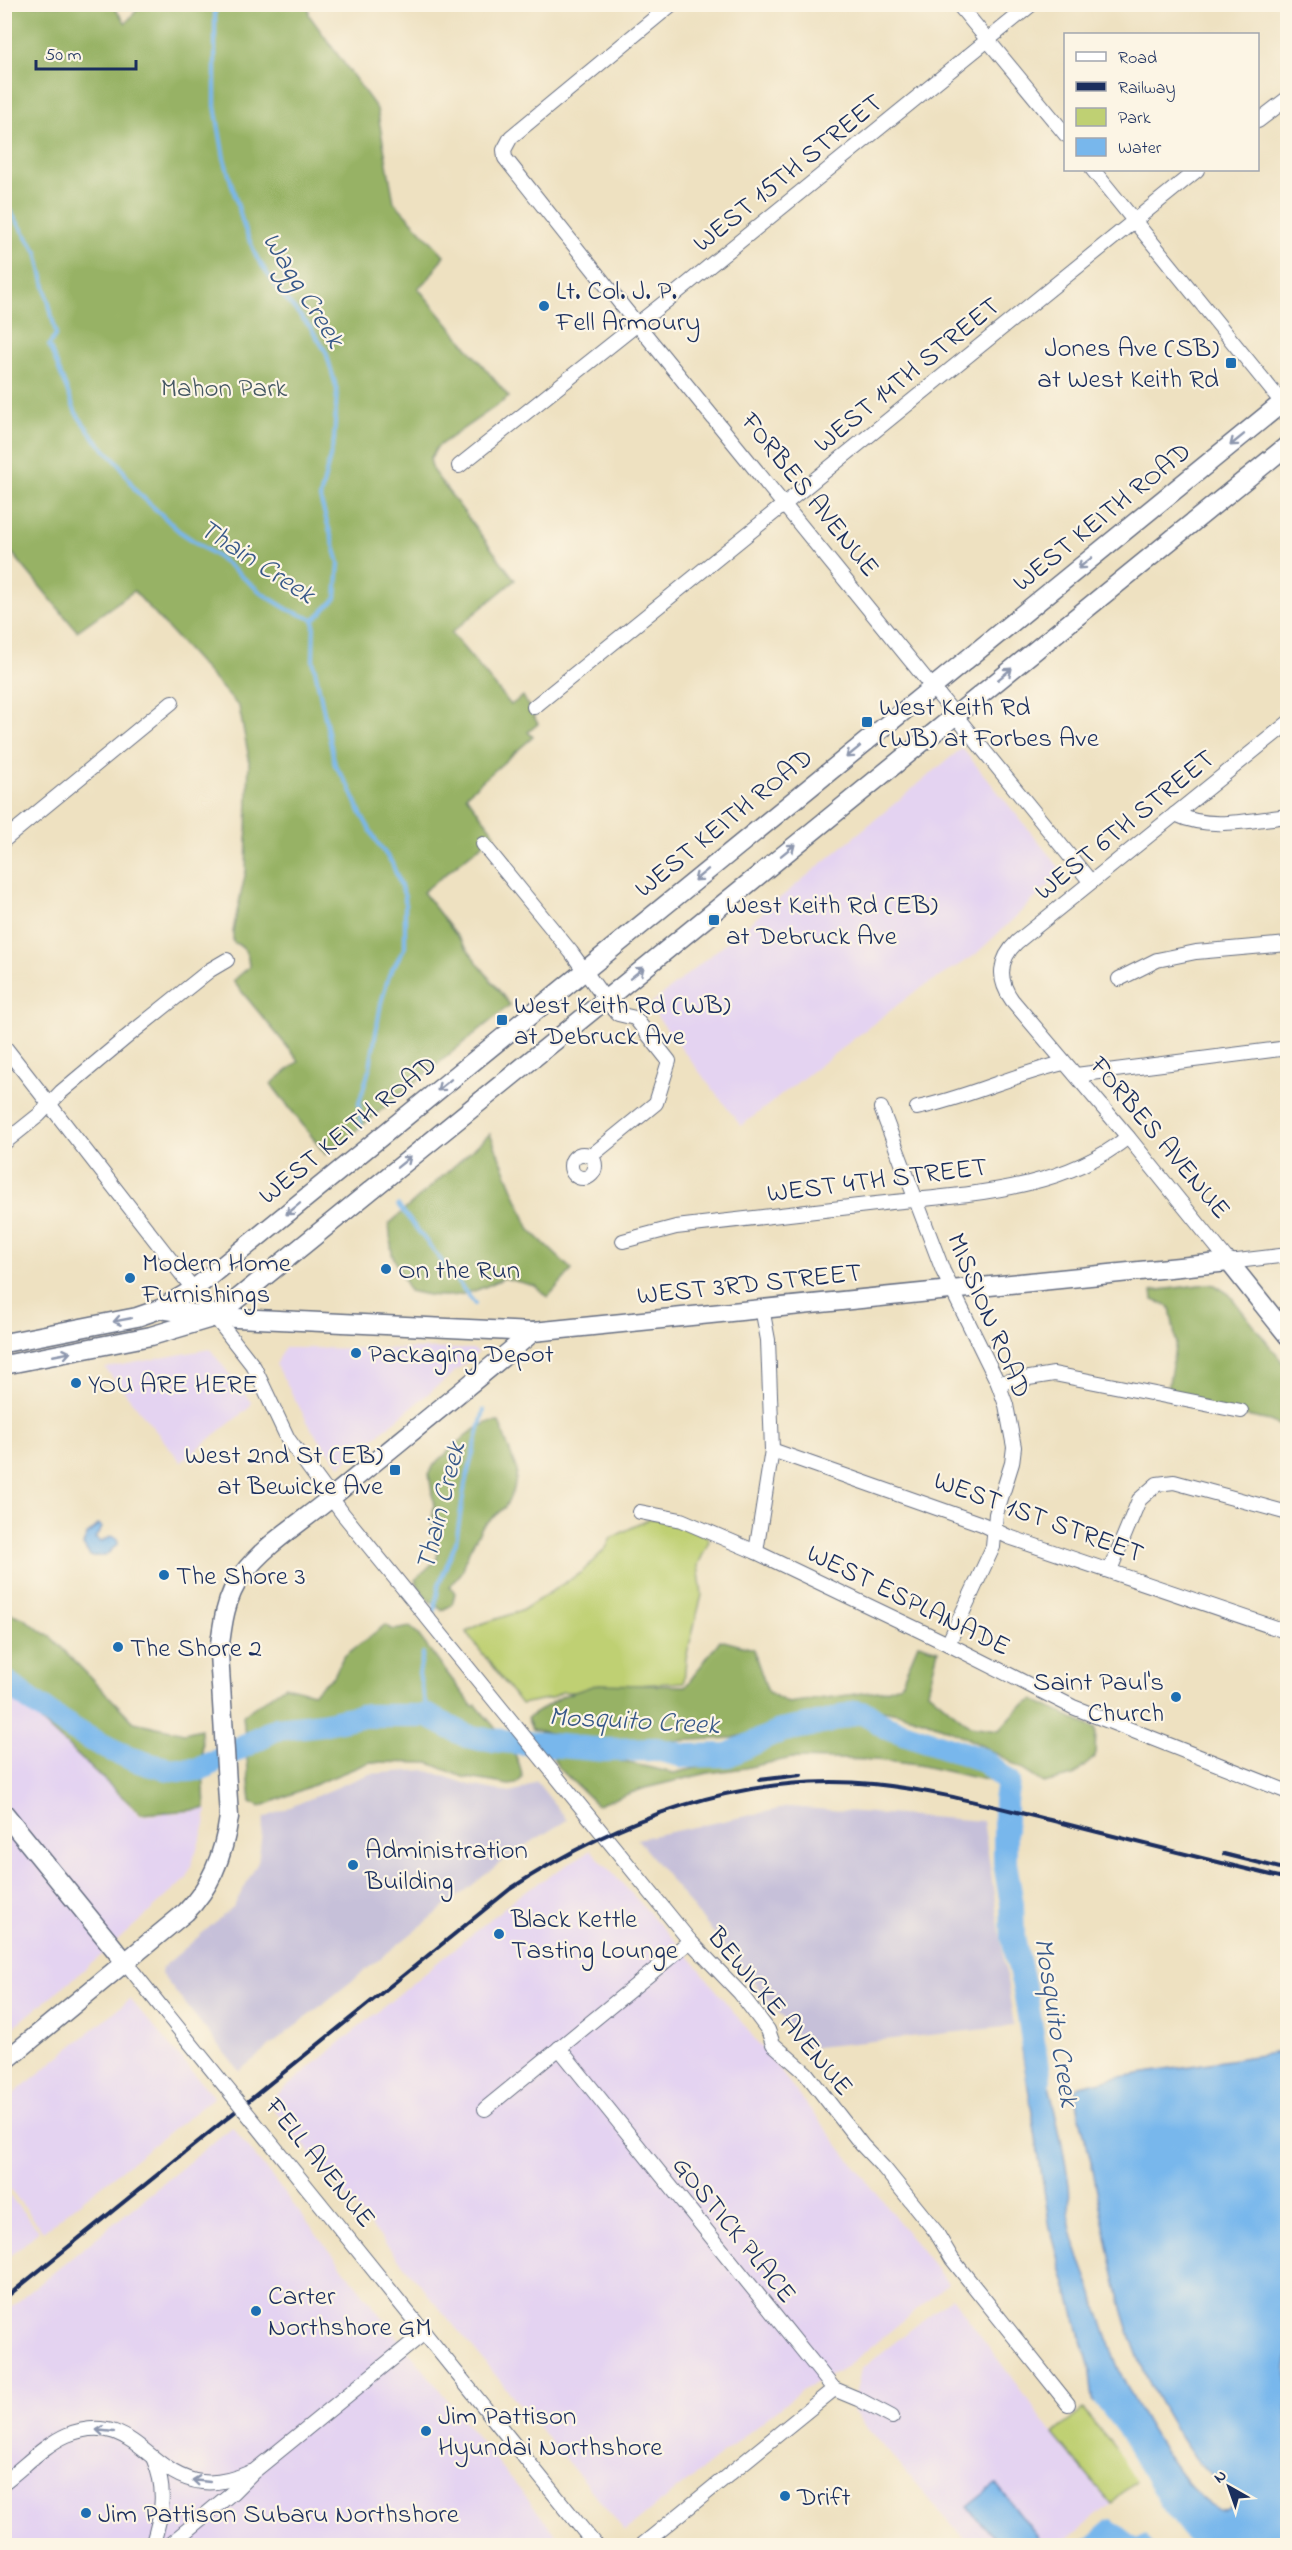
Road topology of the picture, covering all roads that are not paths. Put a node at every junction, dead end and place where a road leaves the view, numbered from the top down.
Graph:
1 (672, 4) edge
2 (958, 4) edge
3 (1032, 4) edge
4 (987, 41) junction
5 (1287, 98) edge
6 (1259, 119) edge
7 (1064, 134) edge
8 (1094, 171) edge
9 (1196, 171) edge
10 (1134, 219) junction
11 (638, 324) junction
12 (1286, 403) edge
13 (1287, 445) edge
14 (459, 466) dead end
15 (785, 504) junction
16 (933, 687) junction
17 (172, 702) dead end
18 (534, 707) dead end
19 (955, 714) junction
20 (1287, 723) edge
21 (1175, 814) junction
22 (1287, 816) edge
23 (4, 840) edge
24 (483, 844) dead end
25 (1090, 881) junction
26 (1287, 944) edge
27 (227, 960) dead end
28 (583, 970) junction
29 (1002, 970) joint
30 (1119, 979) dead end
31 (605, 999) junction
32 (4, 1046) edge
33 (1287, 1048) edge
34 (1064, 1063) junction
35 (1076, 1075) junction
36 (50, 1104) junction
37 (881, 1108) dead end
38 (917, 1108) dead end
39 (1128, 1137) junction
40 (4, 1143) edge
41 (591, 1156) dead end
42 (917, 1199) junction
43 (623, 1241) dead end
44 (1287, 1255) edge
45 (1229, 1262) junction
46 (194, 1289) junction
47 (953, 1289) junction
48 (762, 1308) junction
49 (160, 1309) junction
50 (215, 1317) junction
51 (533, 1332) junction
52 (1287, 1336) edge
53 (4, 1343) edge
54 (4, 1365) edge
55 (998, 1383) junction
56 (1241, 1411) dead end
57 (772, 1450) junction
58 (332, 1497) junction
59 (640, 1512) dead end
60 (1287, 1513) edge
61 (995, 1530) junction
62 (756, 1552) junction
63 (1110, 1570) junction
64 (1287, 1632) edge
65 (948, 1644) junction
66 (1287, 1792) edge
67 (4, 1814) edge
68 (690, 1941) junction
69 (126, 1963) junction
70 (559, 2048) junction
71 (4, 2062) edge
72 (485, 2109) dead end
73 (424, 2333) junction
74 (834, 2389) junction
75 (1068, 2404) dead end
76 (892, 2417) dead end
77 (154, 2460) junction
78 (253, 2472) junction
79 (4, 2482) edge
80 (152, 2546) edge
81 (168, 2546) edge
82 (596, 2546) edge
83 (641, 2546) edge

1 - 11 street, FORBES AVENUE
2 - 4 street
3 - 4 street, WEST 15TH STREET
4 - 7 street
4 - 11 street, WEST 15TH STREET
5 - 6 street
8 - 10 street
9 - 10 street, WEST 14TH STREET
10 - 12 street
10 - 15 street, WEST 14TH STREET
11 - 14 street, WEST 15TH STREET
11 - 15 street, FORBES AVENUE
12 -> 16 main road, WEST KEITH ROAD
19 -> 13 main road
15 - 16 street, FORBES AVENUE
15 - 18 street, WEST 14TH STREET
16 - 19 street, FORBES AVENUE
16 -> 28 main road, WEST KEITH ROAD
17 - 23 street
19 - 25 street, FORBES AVENUE
31 -> 19 main road
20 - 21 street, WEST 6TH STREET
21 - 22 street
21 - 25 street, WEST 6TH STREET
24 - 28 street
25 - 29 street, WEST 6TH STREET
26 - 30 street
27 - 36 street
28 - 31 street
28 -> 46 main road, WEST KEITH ROAD
29 - 34 street, FORBES AVENUE
31 - 41 street
50 -> 31 main road
32 - 36 street, BEWICKE AVENUE
33 - 35 street
34 - 35 street, FORBES AVENUE
34 - 38 street
35 - 39 street, FORBES AVENUE
36 - 40 street
36 - 46 street, BEWICKE AVENUE
37 - 42 street, MISSION ROAD
39 - 42 street, WEST 4TH STREET
39 - 45 street, FORBES AVENUE
42 - 43 street, WEST 4TH STREET
42 - 47 street, MISSION ROAD
44 - 45 street, WEST 3RD STREET
45 - 47 main road, WEST 3RD STREET
45 - 52 main road, FORBES AVENUE
46 - 49 main road, WEST KEITH ROAD
46 - 50 street, BEWICKE AVENUE
47 - 48 main road, WEST 3RD STREET
47 - 55 street, MISSION ROAD
48 - 51 main road, WEST 3RD STREET
48 - 57 street
49 - 50 main road
49 -> 53 main road
50 - 51 main road, WEST 3RD STREET
54 -> 50 main road
50 - 58 street, BEWICKE AVENUE
51 - 58 main road
55 - 56 street
55 - 61 street, MISSION ROAD
57 - 61 street, WEST 1ST STREET
57 - 62 street
58 - 68 street, BEWICKE AVENUE
58 - 69 main road
59 - 62 street, WEST ESPLANADE
60 - 63 street
61 - 63 street, WEST 1ST STREET
61 - 65 street, MISSION ROAD
62 - 65 street, WEST ESPLANADE
63 - 64 street, WEST 1ST STREET
65 - 66 street, WEST ESPLANADE
67 - 69 main road, FELL AVENUE
68 - 70 street
68 - 75 street, BEWICKE AVENUE
69 - 71 main road
69 - 73 street, FELL AVENUE, bridge
70 - 72 street
70 - 74 street, GOSTICK PLACE
73 - 78 street
73 - 82 street, FELL AVENUE
74 - 76 street, GOSTICK PLACE
74 - 83 street
78 -> 77 street
77 -> 79 street
77 - 80 street
78 - 81 street

